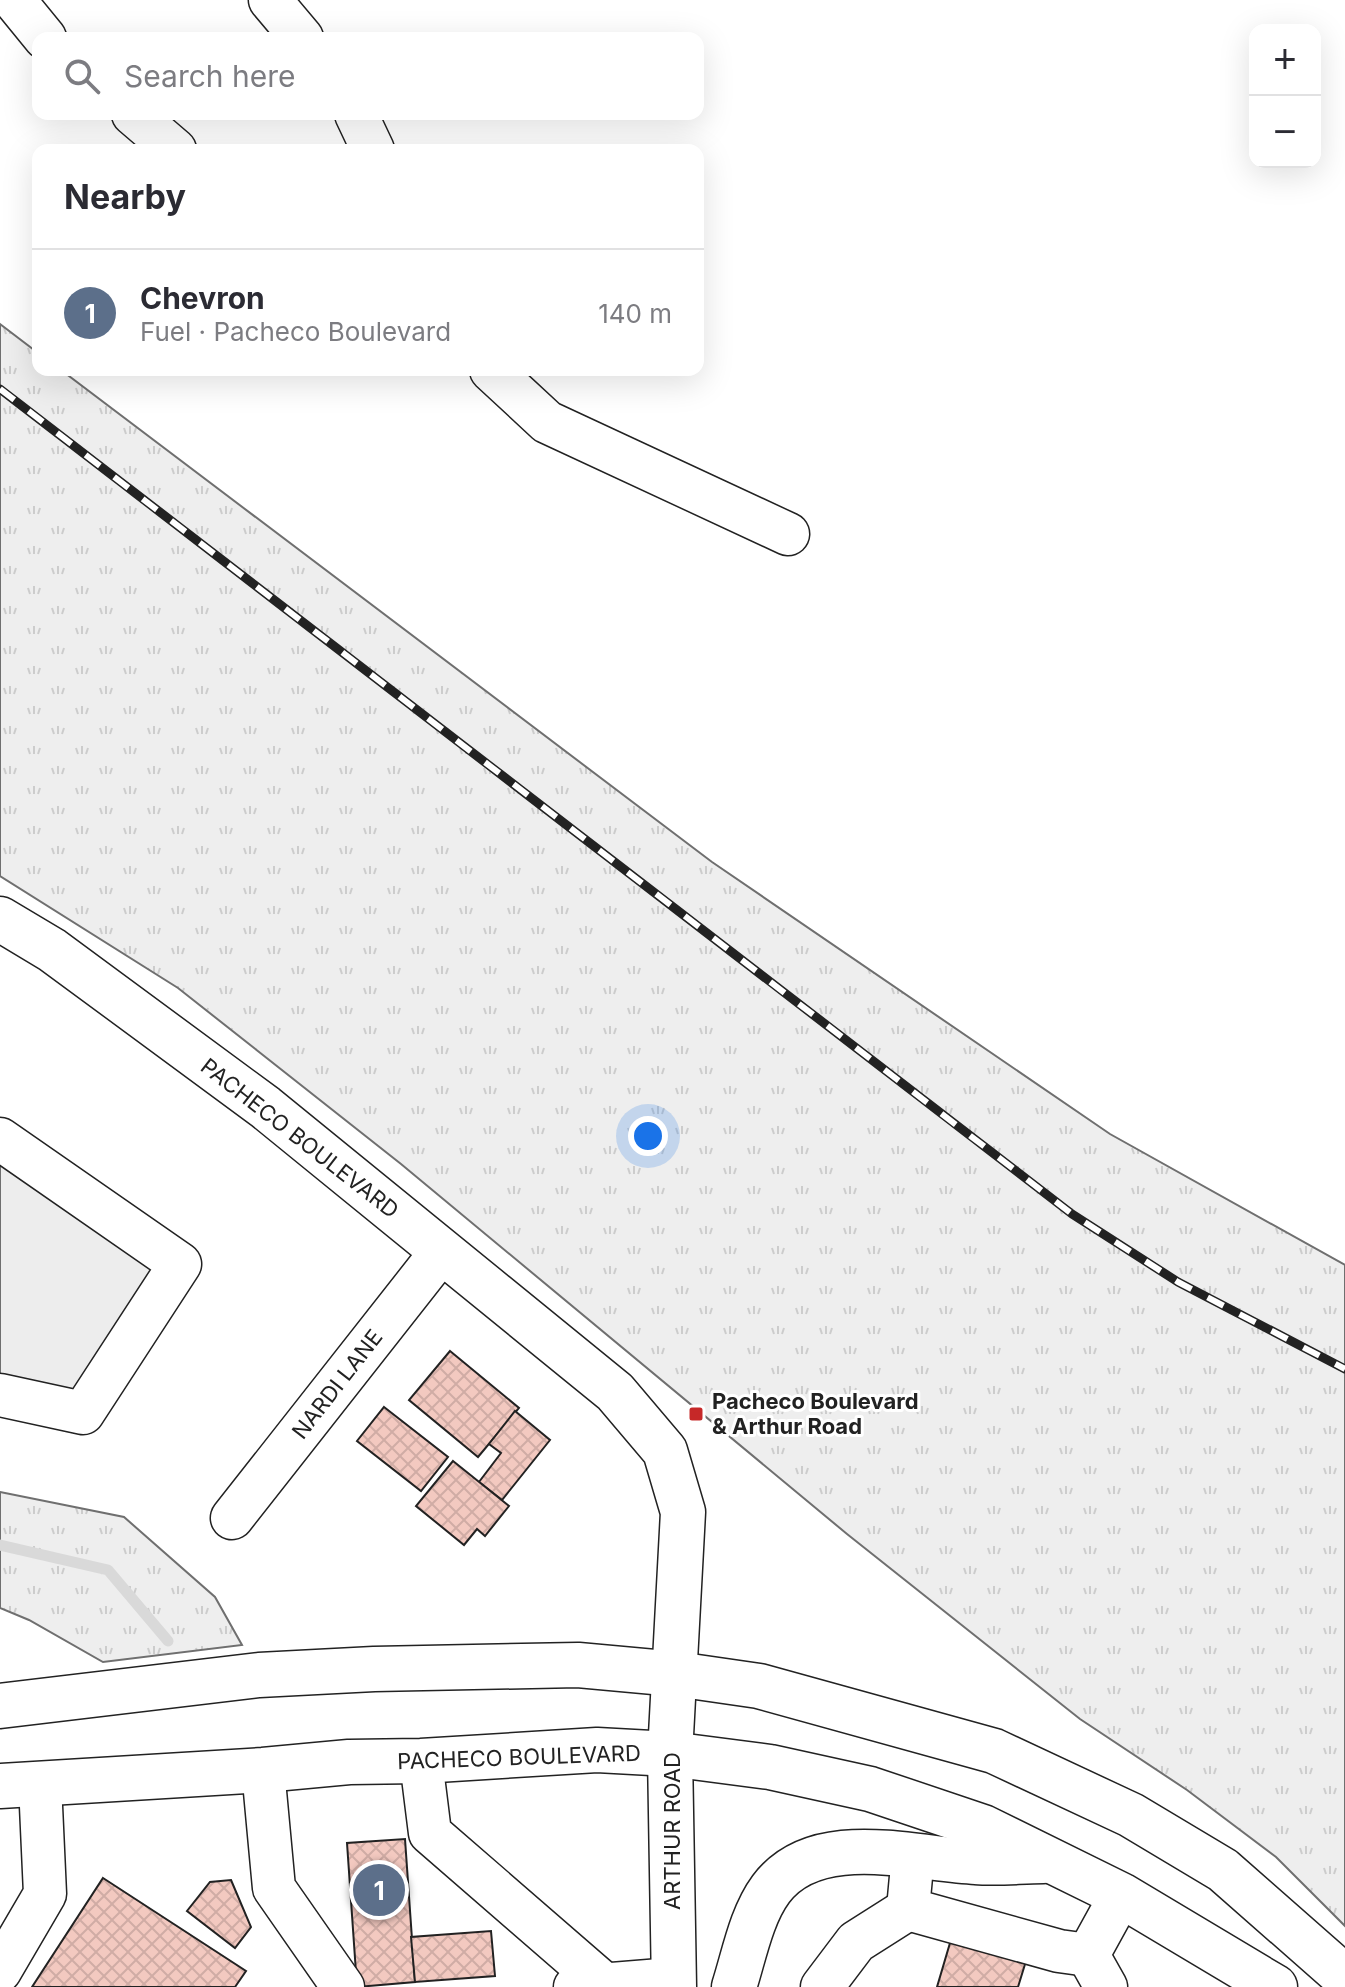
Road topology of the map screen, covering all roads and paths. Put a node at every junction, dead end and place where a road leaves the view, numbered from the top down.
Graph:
1 (14, 0) edge
2 (270, 0) edge
3 (40, 32) edge
4 (297, 32) edge
5 (140, 120) edge
6 (359, 120) edge
7 (168, 144) edge
8 (370, 144) edge
9 (497, 376) edge
10 (788, 534) dead end
11 (0, 919) edge
12 (0, 1139) edge
13 (442, 1251) junction
14 (0, 1395) edge
15 (232, 1518) dead end
16 (676, 1674) junction
17 (0, 1706) edge
18 (670, 1754) junction
19 (421, 1761) junction
20 (263, 1770) junction
21 (20, 1785) edge
22 (913, 1855) junction
23 (1049, 1861) junction
24 (1121, 1895) junction
25 (908, 1909) junction
26 (0, 1971) edge
27 (1097, 1971) edge
28 (1247, 1980) edge
29 (1345, 1981) edge
30 (674, 1983) edge
31 (588, 1986) edge
32 (343, 1987) edge
33 (734, 1987) edge
34 (822, 1987) edge

1 - 3 lane
2 - 4 lane
5 - 7 lane
6 - 8 lane
9 - 10 lane
11 - 13 main road, PACHECO BOULEVARD
12 - 14 lane
13 - 15 lane, NARDI LANE
13 - 16 main road, PACHECO BOULEVARD
16 - 17 main road
16 - 18 main road, ARTHUR ROAD
16 - 29 main road
18 - 19 main road, PACHECO BOULEVARD
18 - 23 main road, PACHECO BOULEVARD
18 - 30 main road, ARTHUR ROAD
19 - 20 main road, PACHECO BOULEVARD
19 - 31 lane
20 - 21 main road, PACHECO BOULEVARD
20 - 32 lane
21 - 26 lane
22 - 23 main road
22 - 25 lane
22 - 33 main road
23 - 24 main road, PACHECO BOULEVARD
24 - 27 lane
24 - 28 main road, PACHECO BOULEVARD
25 - 27 lane
25 - 34 lane
30 - 31 lane

